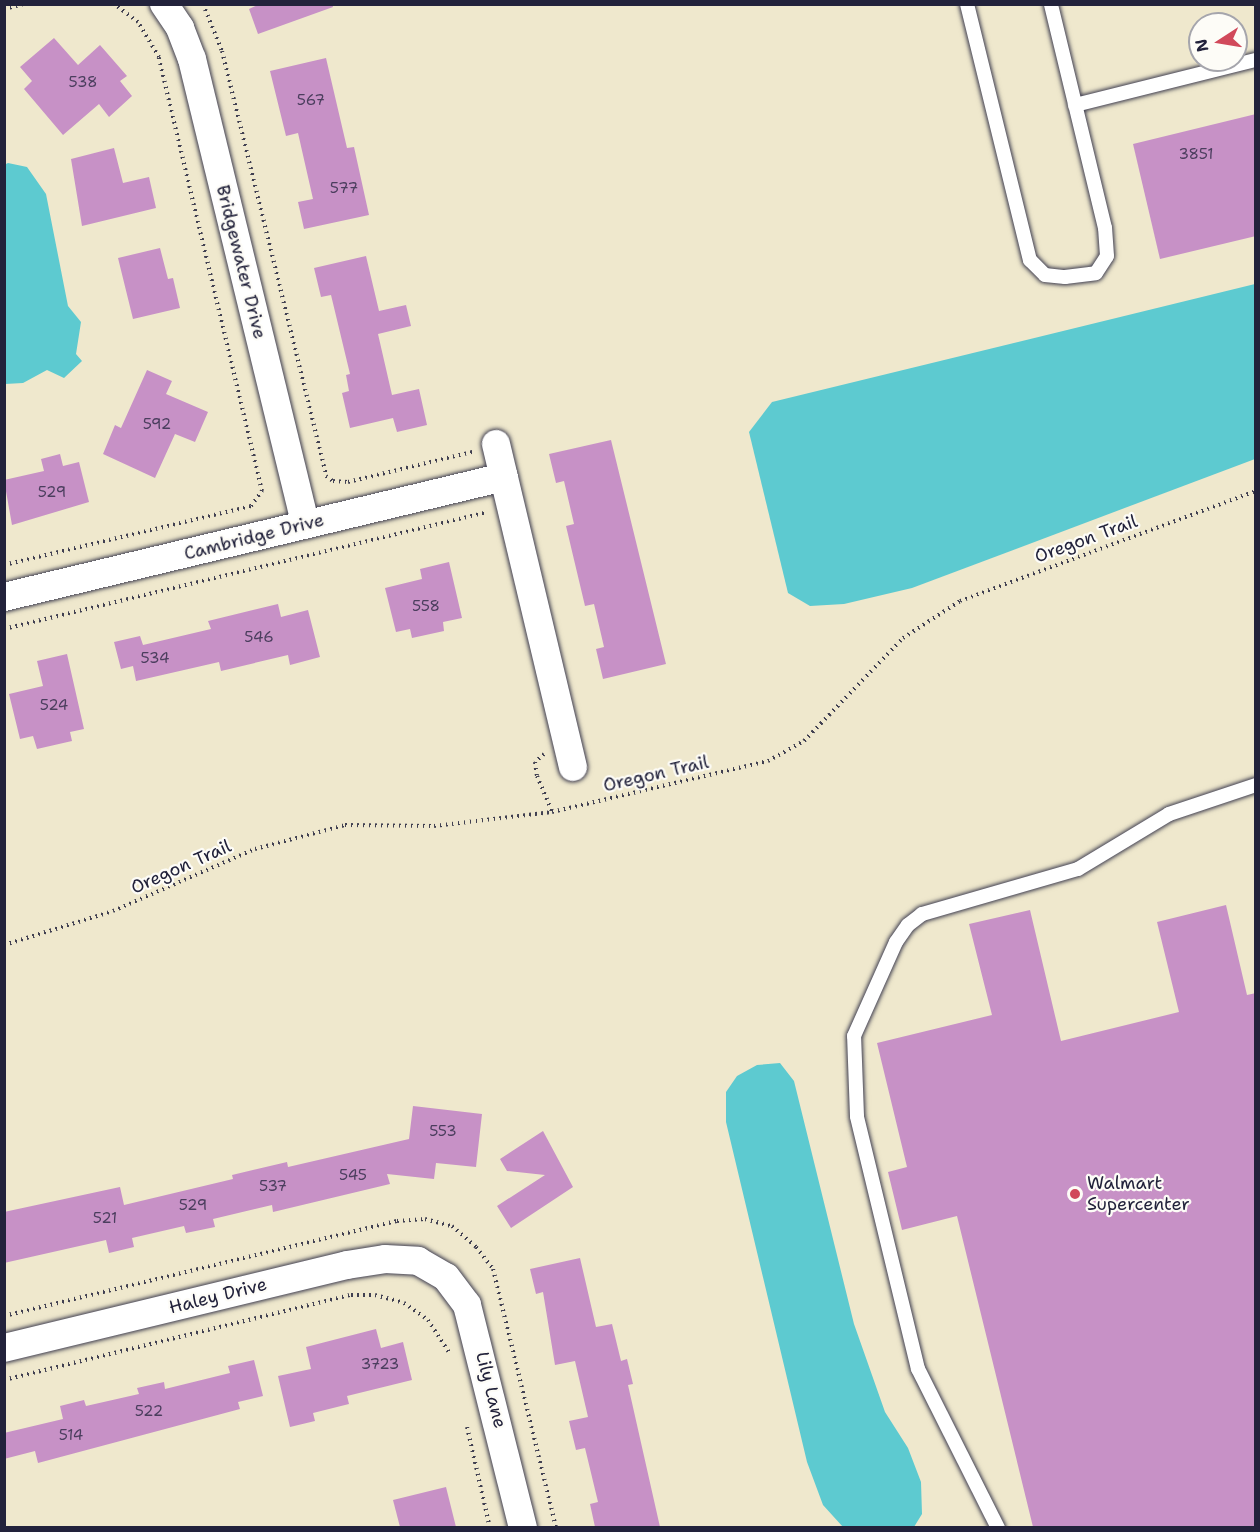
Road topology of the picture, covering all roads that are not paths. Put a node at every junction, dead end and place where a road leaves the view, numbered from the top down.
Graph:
1 (164, 4) edge
2 (967, 4) edge
3 (1051, 4) edge
4 (1256, 60) edge
5 (1075, 105) junction
6 (490, 446) road end
7 (504, 477) junction
8 (305, 524) junction
9 (4, 597) edge
10 (573, 767) dead end
11 (1256, 785) edge
12 (433, 1267) joint
13 (4, 1348) edge
14 (523, 1527) edge
15 (998, 1527) edge

1 - 8 street, Bridgewater Drive
2 - 5 lane
3 - 5 lane
4 - 5 lane
6 - 7 street
7 - 8 street, Cambridge Drive
7 - 10 street
8 - 9 street, Cambridge Drive
11 - 15 lane
12 - 13 street, Haley Drive
12 - 14 street, Lily Lane

